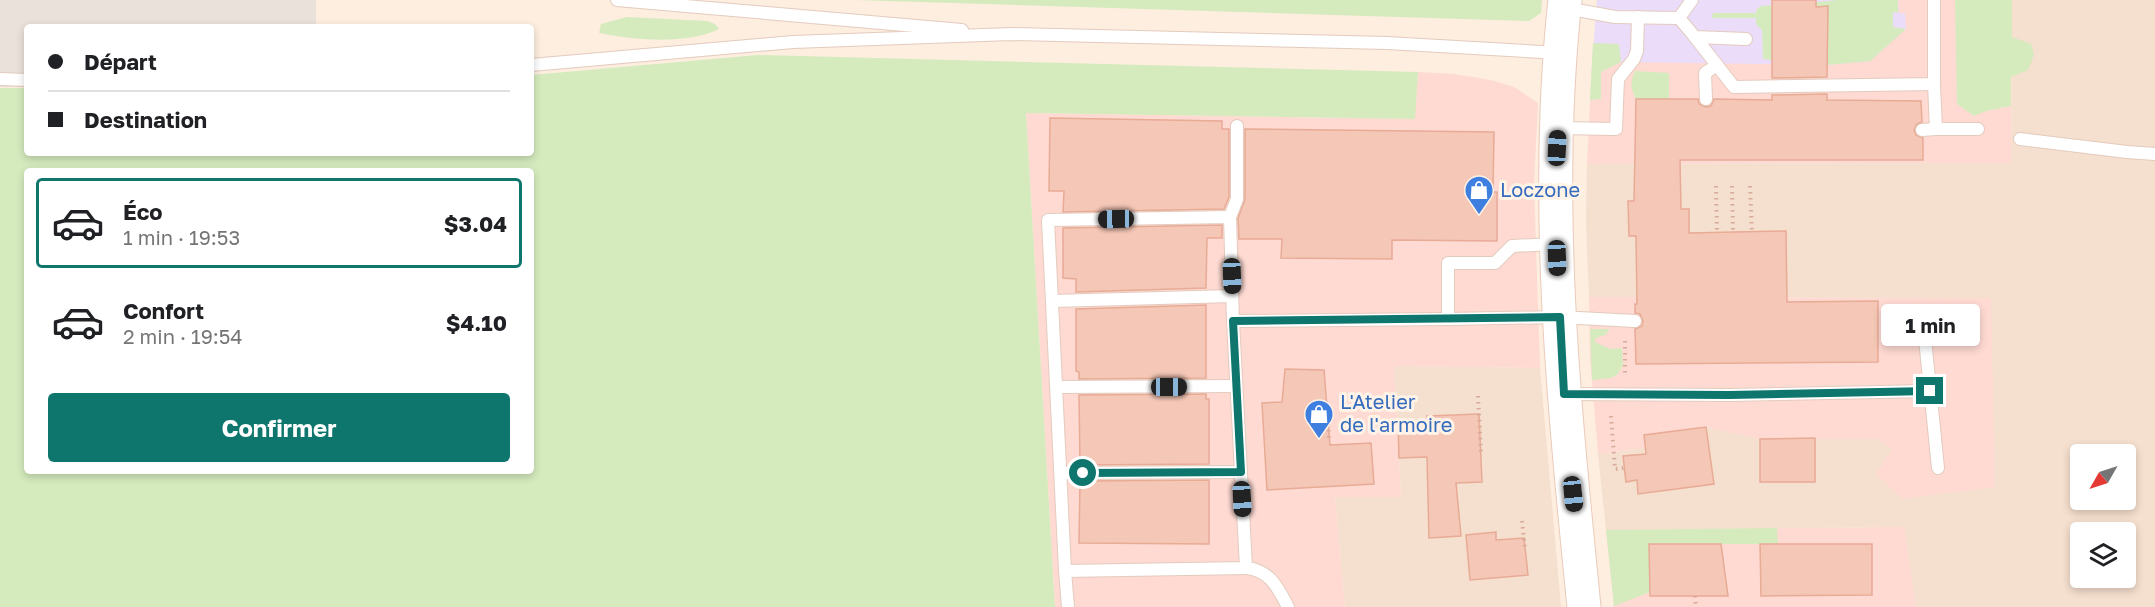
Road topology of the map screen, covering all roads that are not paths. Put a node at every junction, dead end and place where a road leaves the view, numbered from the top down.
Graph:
1 (617, 0) edge
2 (1692, 0) edge
3 (1934, 0) edge
4 (1565, 4) edge
5 (1638, 17) junction
6 (1679, 18) junction
7 (1011, 34) junction
8 (1695, 37) junction
9 (1746, 39) dead end
10 (1560, 53) junction
11 (534, 65) edge
12 (1717, 65) junction
13 (0, 79) edge
14 (24, 80) edge
15 (1934, 84) junction
16 (1706, 99) dead end
17 (1237, 126) dead end
18 (1557, 128) junction
19 (1936, 129) junction
20 (1978, 129) dead end
21 (1922, 130) dead end
22 (2020, 139) dead end
23 (2155, 154) edge
24 (1230, 218) junction
25 (1556, 244) junction
26 (1232, 296) junction
27 (1052, 301) junction
28 (1560, 317) junction
29 (1448, 319) junction
30 (1233, 321) junction
31 (1635, 321) dead end
32 (1924, 329) dead end
33 (1236, 386) junction
34 (1057, 387) junction
35 (1930, 391) junction
36 (1564, 394) junction
37 (1938, 468) dead end
38 (1241, 472) junction
39 (1061, 473) junction
40 (1246, 568) junction
41 (1065, 571) junction
42 (1068, 607) edge
43 (1288, 607) edge
44 (1584, 607) edge

1 - 7 lane
2 - 6 lane
3 - 15 lane
4 - 5 lane
4 - 10 street
5 - 6 lane
5 - 18 lane
6 - 8 lane
7 - 10 lane
7 - 11 lane
8 - 9 lane
8 - 12 lane
10 - 18 street
12 - 15 lane
12 - 16 lane
13 - 14 lane
15 - 19 lane
17 - 24 lane
18 - 25 street
19 - 20 lane
19 - 21 lane
22 - 23 lane
24 - 26 lane
24 - 27 lane
25 - 28 street
25 - 29 lane
26 - 27 lane
26 - 30 lane
27 - 34 lane
28 - 29 lane
28 - 31 lane
28 - 36 street
29 - 30 lane
30 - 33 lane
32 - 35 lane
33 - 34 lane
33 - 38 lane
34 - 39 lane
35 - 36 lane
35 - 37 lane
36 - 44 street
38 - 39 lane
38 - 40 lane
39 - 41 lane
40 - 41 lane
40 - 43 lane
41 - 42 lane

